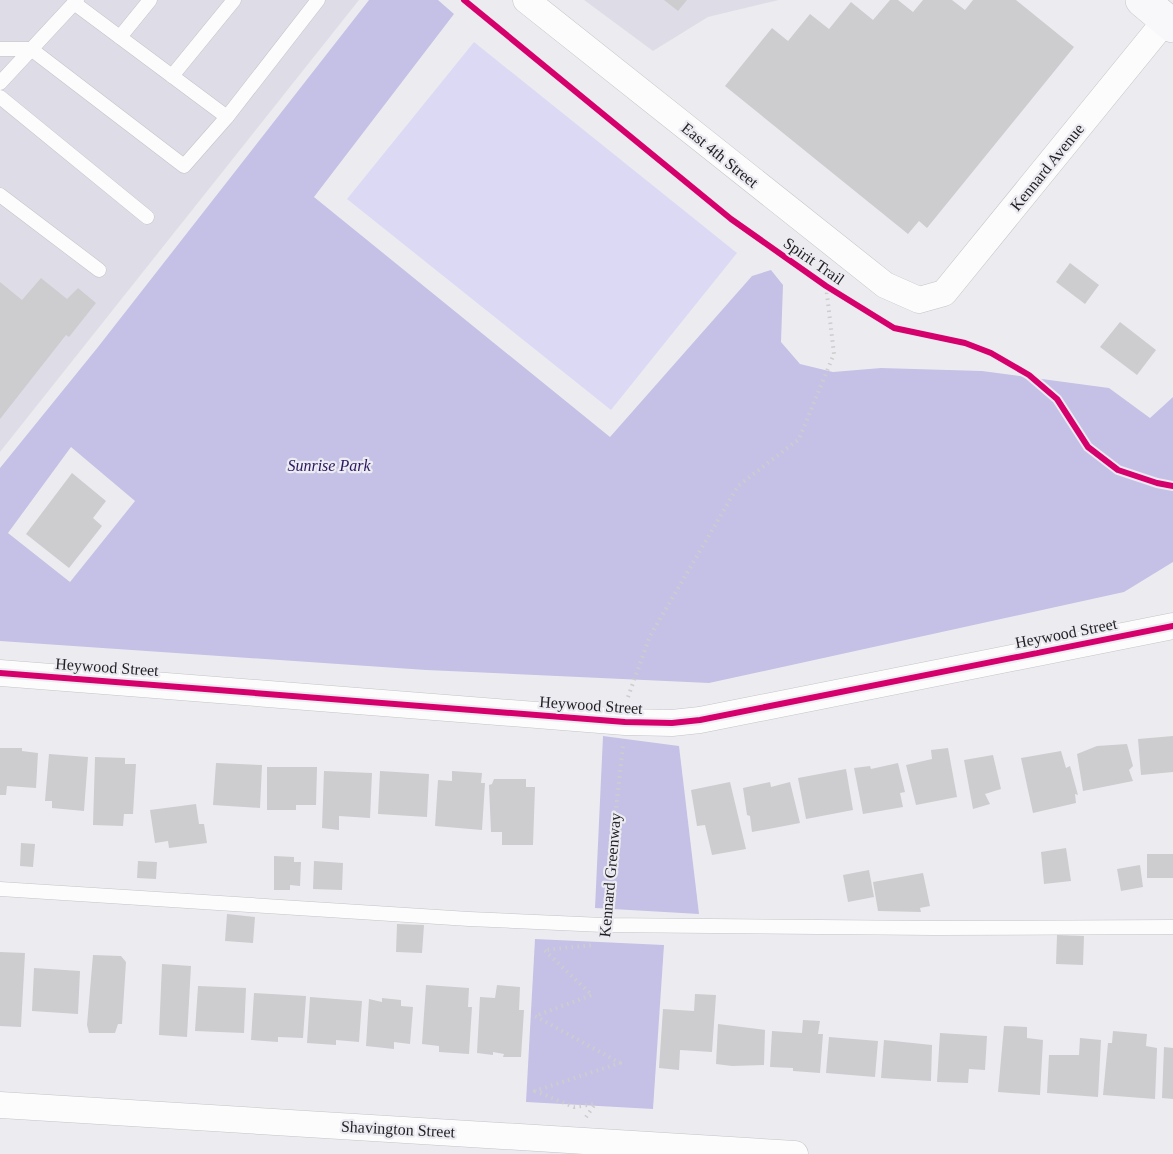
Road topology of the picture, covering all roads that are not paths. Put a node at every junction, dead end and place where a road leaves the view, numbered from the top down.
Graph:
1 (150, 0) edge
2 (234, 0) edge
3 (318, 0) edge
4 (526, 0) edge
5 (1142, 0) edge
6 (75, 1) edge
7 (1170, 23) edge
8 (120, 37) junction
9 (0, 49) edge
10 (31, 50) junction
11 (172, 76) junction
12 (0, 83) edge
13 (0, 98) edge
14 (227, 117) junction
15 (0, 195) edge
16 (147, 217) dead end
17 (99, 270) dead end
18 (919, 300) joint
19 (1173, 626) edge
20 (0, 674) edge
21 (0, 889) edge
22 (1173, 927) edge
23 (0, 1105) edge
24 (547, 1146) edge
25 (795, 1154) edge

1 - 8 lane
2 - 11 lane
3 - 14 lane
4 - 18 street, East 4th Street
5 - 7 street
6 - 8 lane
6 - 10 lane
7 - 18 street, Kennard Avenue
8 - 11 lane
9 - 10 lane
10 - 12 lane
10 - 14 lane
11 - 14 lane
13 - 16 lane
15 - 17 lane
19 - 20 street, Heywood Street
21 - 22 lane
23 - 24 street, Shavington Street
24 - 25 street, Shavington Street

